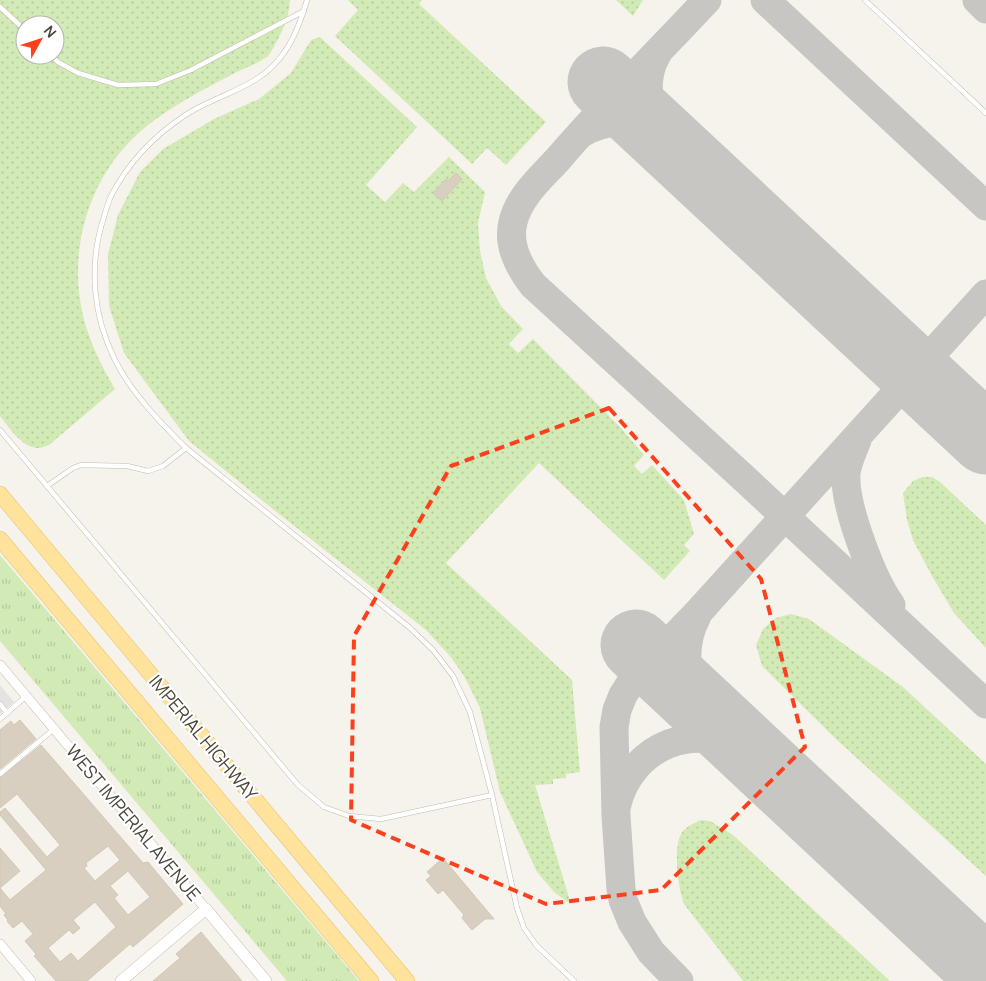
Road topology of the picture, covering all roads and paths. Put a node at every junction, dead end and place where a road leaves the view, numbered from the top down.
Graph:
1 (307, 0) edge
2 (865, 0) edge
3 (0, 7) edge
4 (304, 11) junction
5 (15, 21) edge
6 (63, 65) edge
7 (986, 114) edge
8 (0, 430) edge
9 (186, 448) junction
10 (47, 486) junction
11 (0, 494) edge
12 (0, 539) edge
13 (0, 666) edge
14 (26, 696) junction
15 (0, 704) edge
16 (7, 712) junction
17 (0, 719) edge
18 (54, 729) junction
19 (0, 774) edge
20 (492, 795) junction
21 (206, 909) junction
22 (0, 944) edge
23 (263, 980) edge
24 (31, 981) edge
25 (121, 981) edge
26 (371, 981) edge
27 (407, 981) edge
28 (574, 981) edge

1 - 4 lane
2 - 7 lane
3 - 5 lane
4 - 6 lane
4 - 9 lane
8 - 10 lane
9 - 10 lane
9 - 20 lane
10 - 20 lane
11 - 27 main road, IMPERIAL HIGHWAY
12 - 26 main road, IMPERIAL HIGHWAY
13 - 14 street, WEST IMPERIAL AVENUE
14 - 16 lane
14 - 18 street, WEST IMPERIAL AVENUE
15 - 16 lane
16 - 17 lane
18 - 19 lane
18 - 21 street, WEST IMPERIAL AVENUE
20 - 28 lane
21 - 23 street, WEST IMPERIAL AVENUE
21 - 25 street
22 - 24 street

